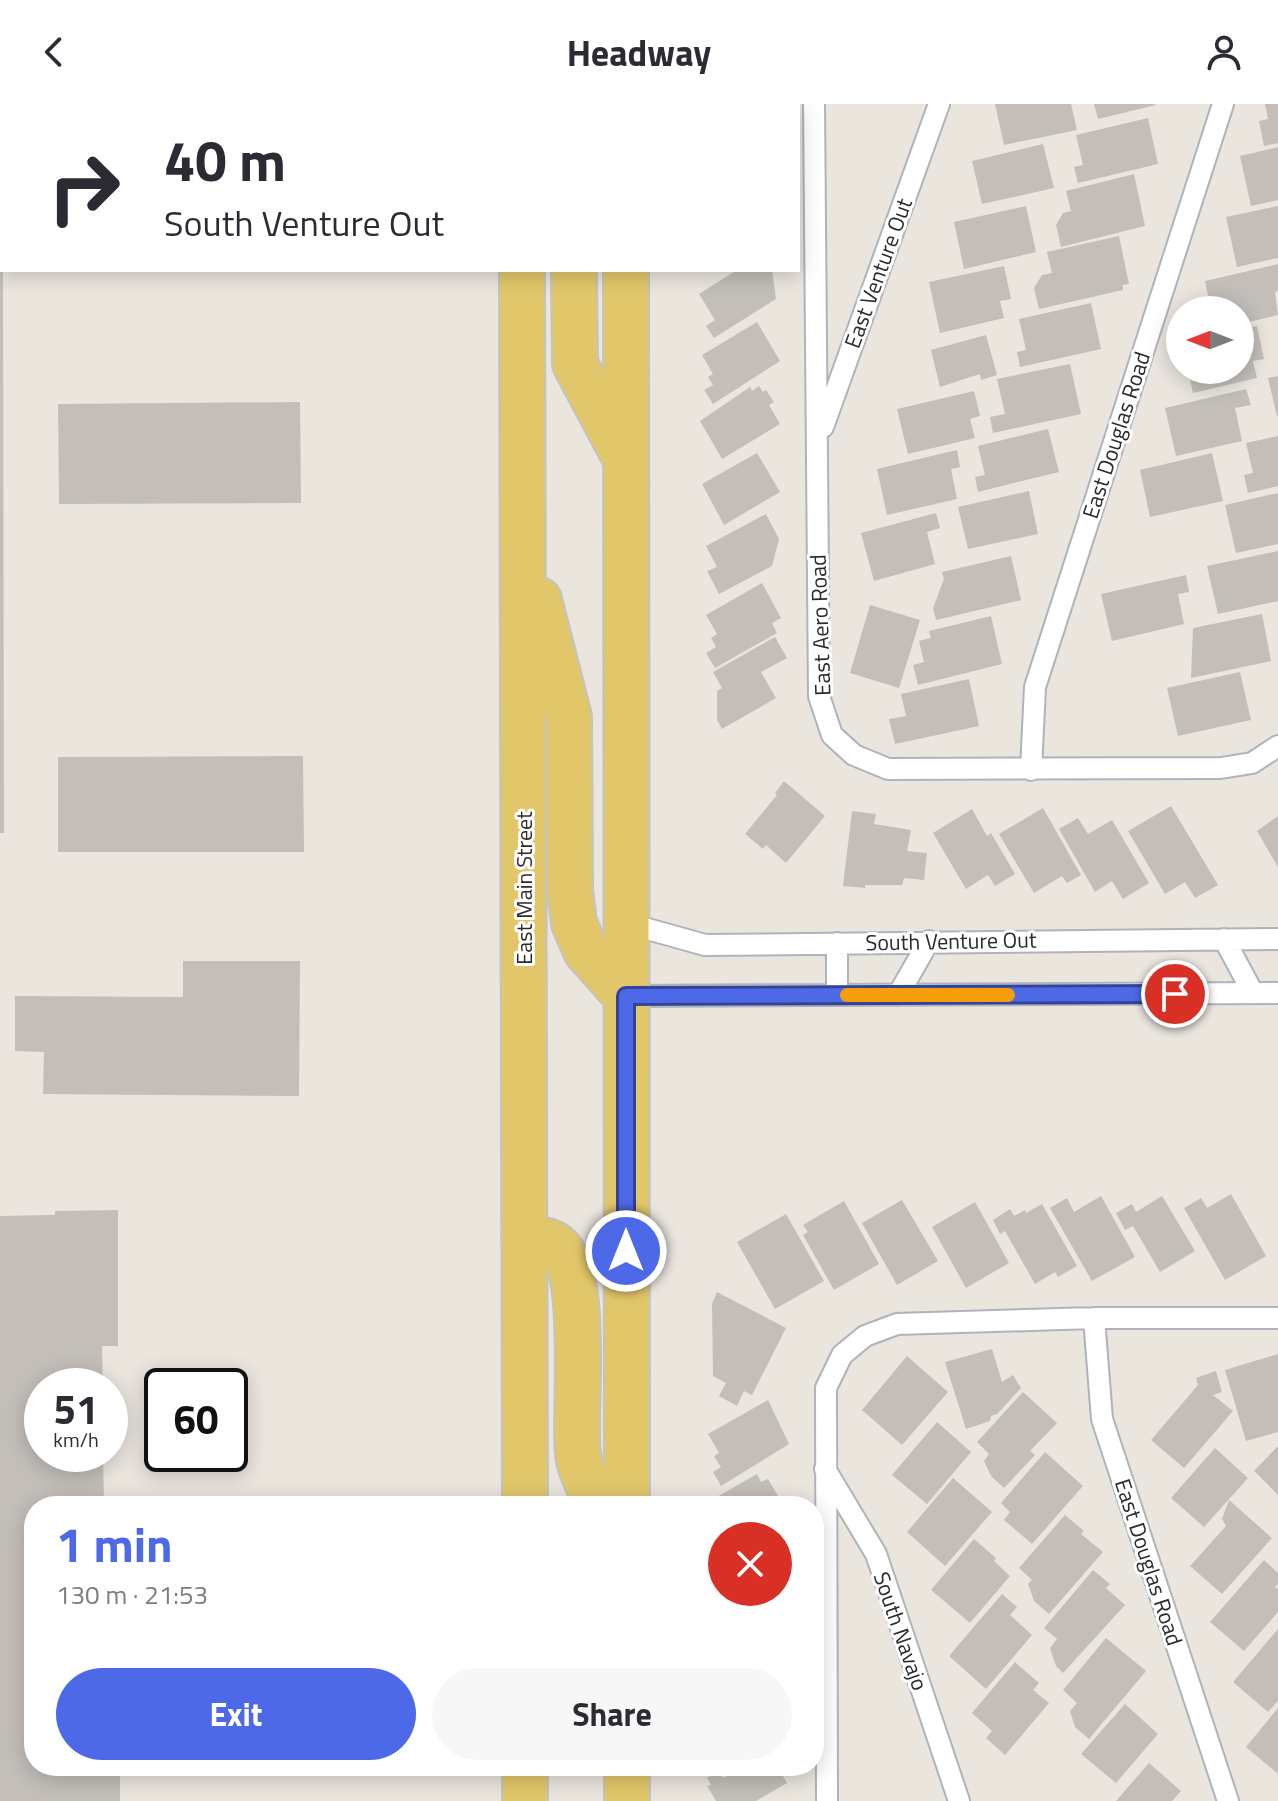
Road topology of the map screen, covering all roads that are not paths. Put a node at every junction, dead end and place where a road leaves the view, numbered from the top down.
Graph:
1 (814, 104) edge
2 (939, 104) edge
3 (1223, 104) edge
4 (522, 272) edge
5 (574, 272) edge
6 (626, 272) edge
7 (817, 442) junction
8 (626, 460) junction
9 (523, 536) junction
10 (1277, 748) edge
11 (1031, 770) junction
12 (626, 923) junction
13 (1224, 939) junction
14 (1278, 939) edge
15 (929, 941) junction
16 (837, 943) junction
17 (1253, 993) junction
18 (1278, 993) edge
19 (837, 995) junction
20 (898, 995) junction
21 (626, 996) junction
22 (524, 1239) junction
23 (1094, 1318) junction
24 (1278, 1318) edge
25 (825, 1469) junction
26 (525, 1496) edge
27 (593, 1496) edge
28 (627, 1496) edge
29 (525, 1776) edge
30 (627, 1776) edge
31 (525, 1801) edge
32 (627, 1801) edge
33 (827, 1801) edge
34 (959, 1801) edge
35 (1228, 1801) edge

1 - 7 lane, East Aero Road
2 - 7 lane, East Venture Out
3 - 11 lane, East Douglas Road
4 - 9 main road, East Main Street
5 - 8 main road
6 - 8 main road
7 - 11 lane, East Aero Road
8 - 12 main road
9 - 21 main road
9 - 22 main road, East Main Street
10 - 11 lane, East Aero Road
12 - 16 lane, South Venture Out
12 - 21 main road
13 - 14 lane, South Venture Out
13 - 15 lane, South Venture Out
13 - 17 lane
15 - 16 lane, South Venture Out
15 - 20 lane
16 - 19 lane
17 - 18 lane
17 - 20 lane
19 - 20 lane
19 - 21 lane
21 - 28 main road
22 - 26 main road, East Main Street
22 - 27 main road
23 - 24 lane
23 - 25 lane
23 - 35 lane, East Douglas Road
25 - 33 lane
25 - 34 lane, South Navajo
29 - 31 main road
30 - 32 main road

